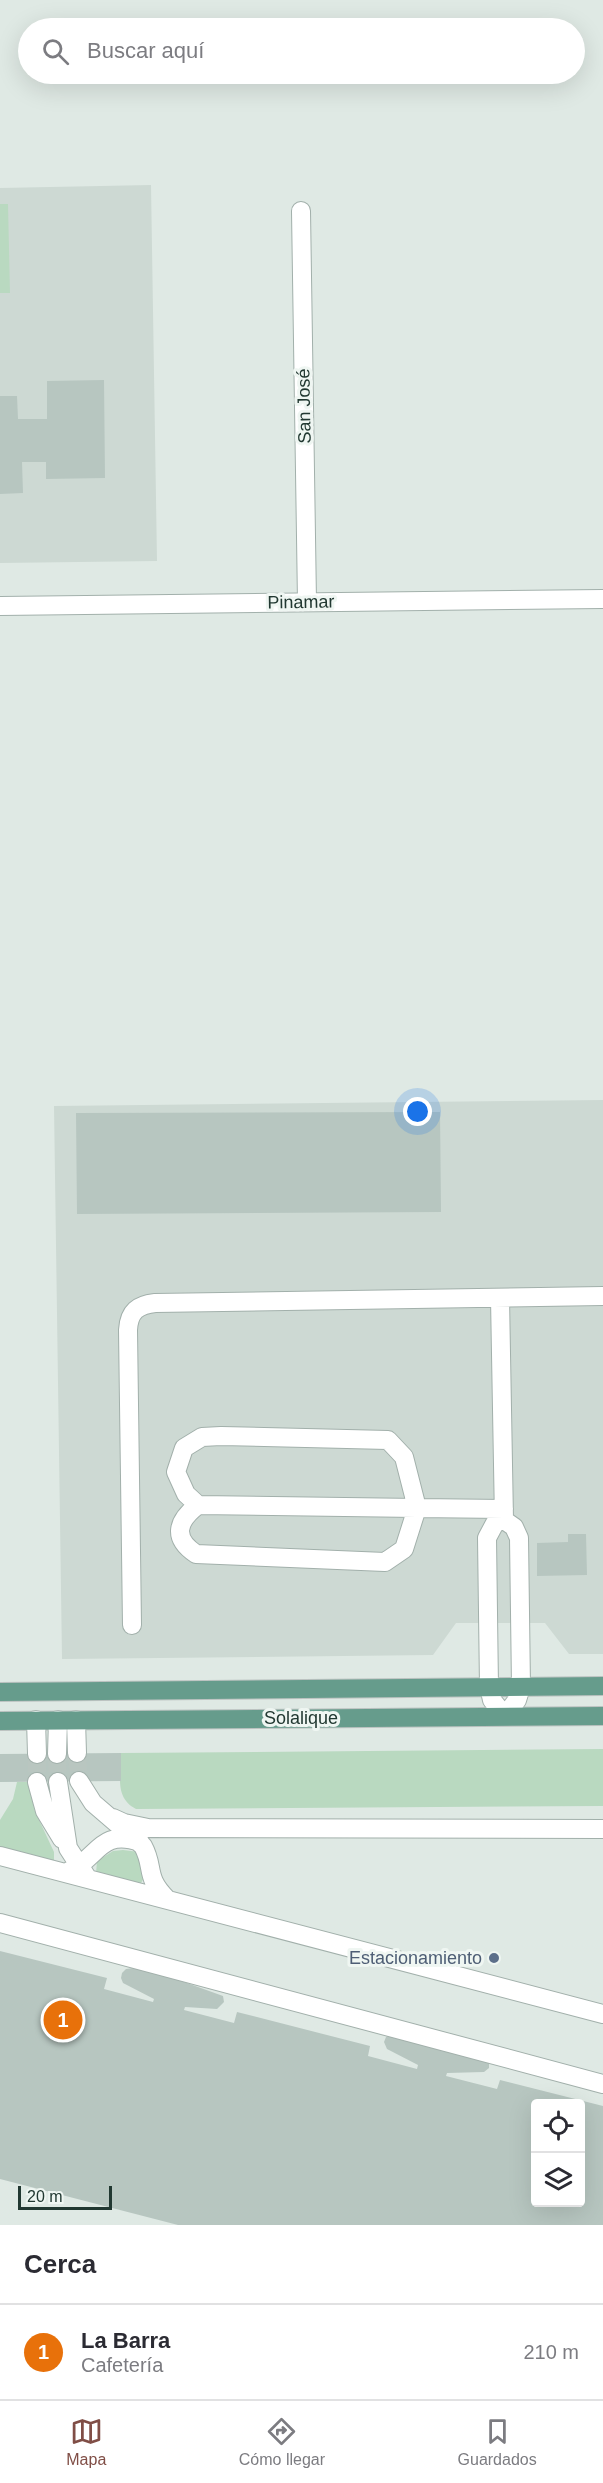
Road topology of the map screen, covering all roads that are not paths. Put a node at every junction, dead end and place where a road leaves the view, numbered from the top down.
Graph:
1 (301, 211) dead end
2 (603, 599) edge
3 (307, 602) junction
4 (0, 606) edge
5 (603, 1296) edge
6 (500, 1298) junction
7 (198, 1505) junction
8 (417, 1508) junction
9 (504, 1515) junction
10 (132, 1625) dead end
11 (603, 1686) edge
12 (489, 1687) junction
13 (521, 1687) junction
14 (0, 1692) edge
15 (505, 1716) junction
16 (603, 1716) edge
17 (36, 1720) junction
18 (58, 1720) junction
19 (76, 1720) junction
20 (0, 1721) edge
21 (76, 1753) tunnel mouth
22 (37, 1754) tunnel mouth
23 (57, 1754) tunnel mouth
24 (79, 1781) tunnel mouth
25 (37, 1782) tunnel mouth
26 (58, 1782) tunnel mouth
27 (113, 1818) junction
28 (603, 1829) edge
29 (140, 1842) junction
30 (68, 1848) junction
31 (0, 1856) edge
32 (84, 1872) junction
33 (167, 1899) junction
34 (0, 1923) edge
35 (603, 2014) edge
36 (603, 2084) edge

1 - 3 street, San José
2 - 3 street, Pinamar
3 - 4 street, Pinamar
5 - 6 street
6 - 9 street
6 - 10 street
7 - 8 street
7 - 8 street
7 - 8 street
8 - 9 street
9 - 12 street
9 - 13 street
11 - 13 main road, Solalique
12 - 13 main road, Solalique
12 - 14 main road, Solalique
12 - 15 street
13 - 15 street
15 - 16 main road, Solalique
15 - 19 main road, Solalique
17 - 18 main road, Solalique
17 - 20 main road, Solalique
17 - 22 street
18 - 19 main road, Solalique
18 - 23 street
19 - 21 street
24 - 27 street
25 - 30 street
26 - 30 street
27 - 28 street
27 - 29 street
29 - 32 street
29 - 33 street
30 - 32 street
31 - 32 street
32 - 33 street
33 - 35 street
34 - 36 street

